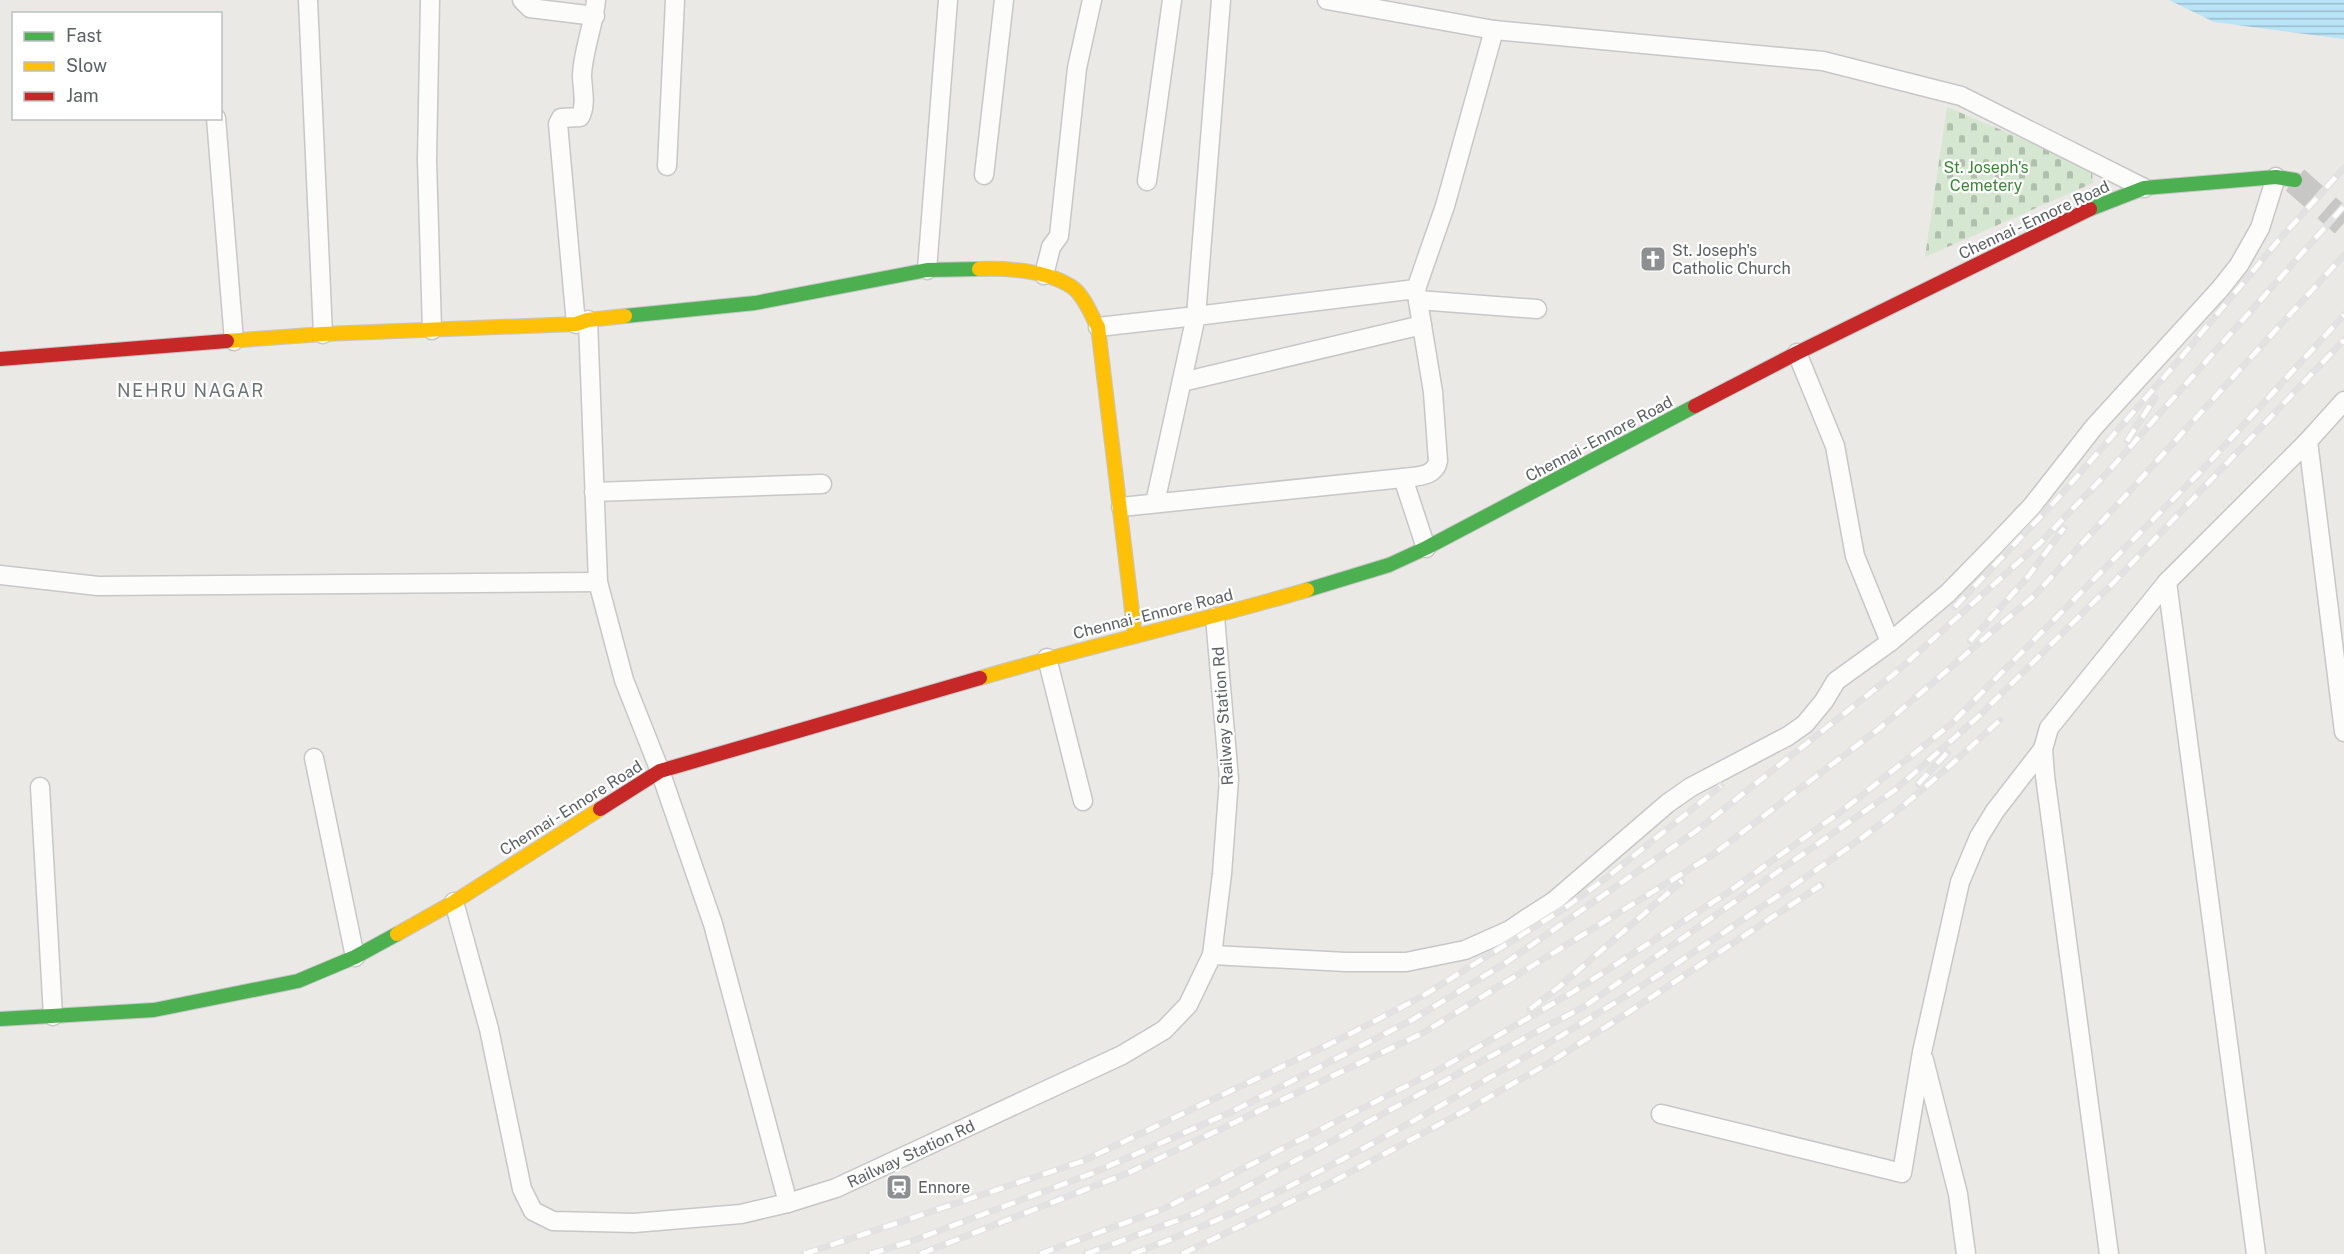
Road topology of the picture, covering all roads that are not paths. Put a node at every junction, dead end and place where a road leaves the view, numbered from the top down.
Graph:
1 (308, 0) edge
2 (430, 0) edge
3 (522, 0) edge
4 (675, 0) edge
5 (948, 0) edge
6 (1004, 0) edge
7 (1092, 0) edge
8 (1172, 0) edge
9 (1221, 0) edge
10 (1327, 0) edge
11 (596, 8) edge
12 (1494, 30) junction
13 (216, 120) edge
14 (667, 166) dead end
15 (984, 175) dead end
16 (2276, 177) junction
17 (2295, 180) tunnel mouth
18 (1147, 181) dead end
19 (2144, 188) junction
20 (927, 270) junction
21 (1044, 275) junction
22 (1417, 295) junction
23 (1537, 309) dead end
24 (1196, 316) junction
25 (582, 322) junction
26 (1422, 325) junction
27 (1098, 327) junction
28 (432, 330) junction
29 (323, 334) junction
30 (234, 341) junction
31 (1797, 353) junction
32 (0, 359) edge
33 (1182, 382) junction
34 (2344, 401) edge
35 (2308, 441) junction
36 (1403, 478) junction
37 (822, 484) dead end
38 (594, 492) junction
39 (1155, 503) junction
40 (1121, 507) junction
41 (1426, 548) junction
42 (0, 575) edge
43 (598, 582) junction
44 (2167, 582) junction
45 (1215, 617) junction
46 (1135, 636) junction
47 (1890, 642) junction
48 (1047, 658) junction
49 (2344, 732) edge
50 (2043, 749) junction
51 (314, 758) dead end
52 (660, 771) junction
53 (40, 787) dead end
54 (1083, 801) dead end
55 (454, 902) junction
56 (1212, 955) junction
57 (355, 957) junction
58 (53, 1016) junction
59 (0, 1018) edge
60 (1922, 1052) junction
61 (1661, 1114) dead end
62 (788, 1203) junction
63 (1966, 1254) edge
64 (2109, 1254) edge
65 (2256, 1254) edge

1 - 29 street
2 - 28 street
3 - 11 street
4 - 14 street
5 - 20 street
6 - 15 street
7 - 21 street
8 - 18 street
9 - 24 street
10 - 12 street
11 - 25 street
12 - 19 street
12 - 22 street
13 - 30 street
16 - 17 main road, Chennai - Ennore Road
16 - 19 main road, Chennai - Ennore Road
16 - 47 street
19 - 31 main road, Chennai - Ennore Road
20 - 21 main road
20 - 25 main road
21 - 27 main road
22 - 23 street
22 - 24 street
22 - 26 street
24 - 27 street
24 - 33 street
25 - 28 main road
25 - 38 street
26 - 33 street
26 - 36 street
27 - 40 main road
28 - 29 main road
29 - 30 main road
30 - 32 main road
31 - 41 main road, Chennai - Ennore Road
31 - 47 street
33 - 39 street
34 - 35 street
35 - 44 street
35 - 49 street
36 - 39 street
36 - 41 street
37 - 38 street
38 - 43 street
39 - 40 street
40 - 46 main road
41 - 45 main road, Chennai - Ennore Road
42 - 43 street
43 - 52 street
44 - 50 street
44 - 65 street
45 - 46 main road, Chennai - Ennore Road
45 - 56 street, Railway Station Rd
46 - 48 main road, Chennai - Ennore Road
47 - 56 street
48 - 52 main road, Chennai - Ennore Road
48 - 54 street
50 - 60 street
50 - 64 street
51 - 57 street
52 - 55 main road, Chennai - Ennore Road
52 - 62 street
53 - 58 street
55 - 57 main road, Chennai - Ennore Road
55 - 62 street, Railway Station Rd
56 - 62 street, Railway Station Rd
57 - 58 main road, Chennai - Ennore Road
58 - 59 main road, Chennai - Ennore Road
60 - 61 street
60 - 63 street

